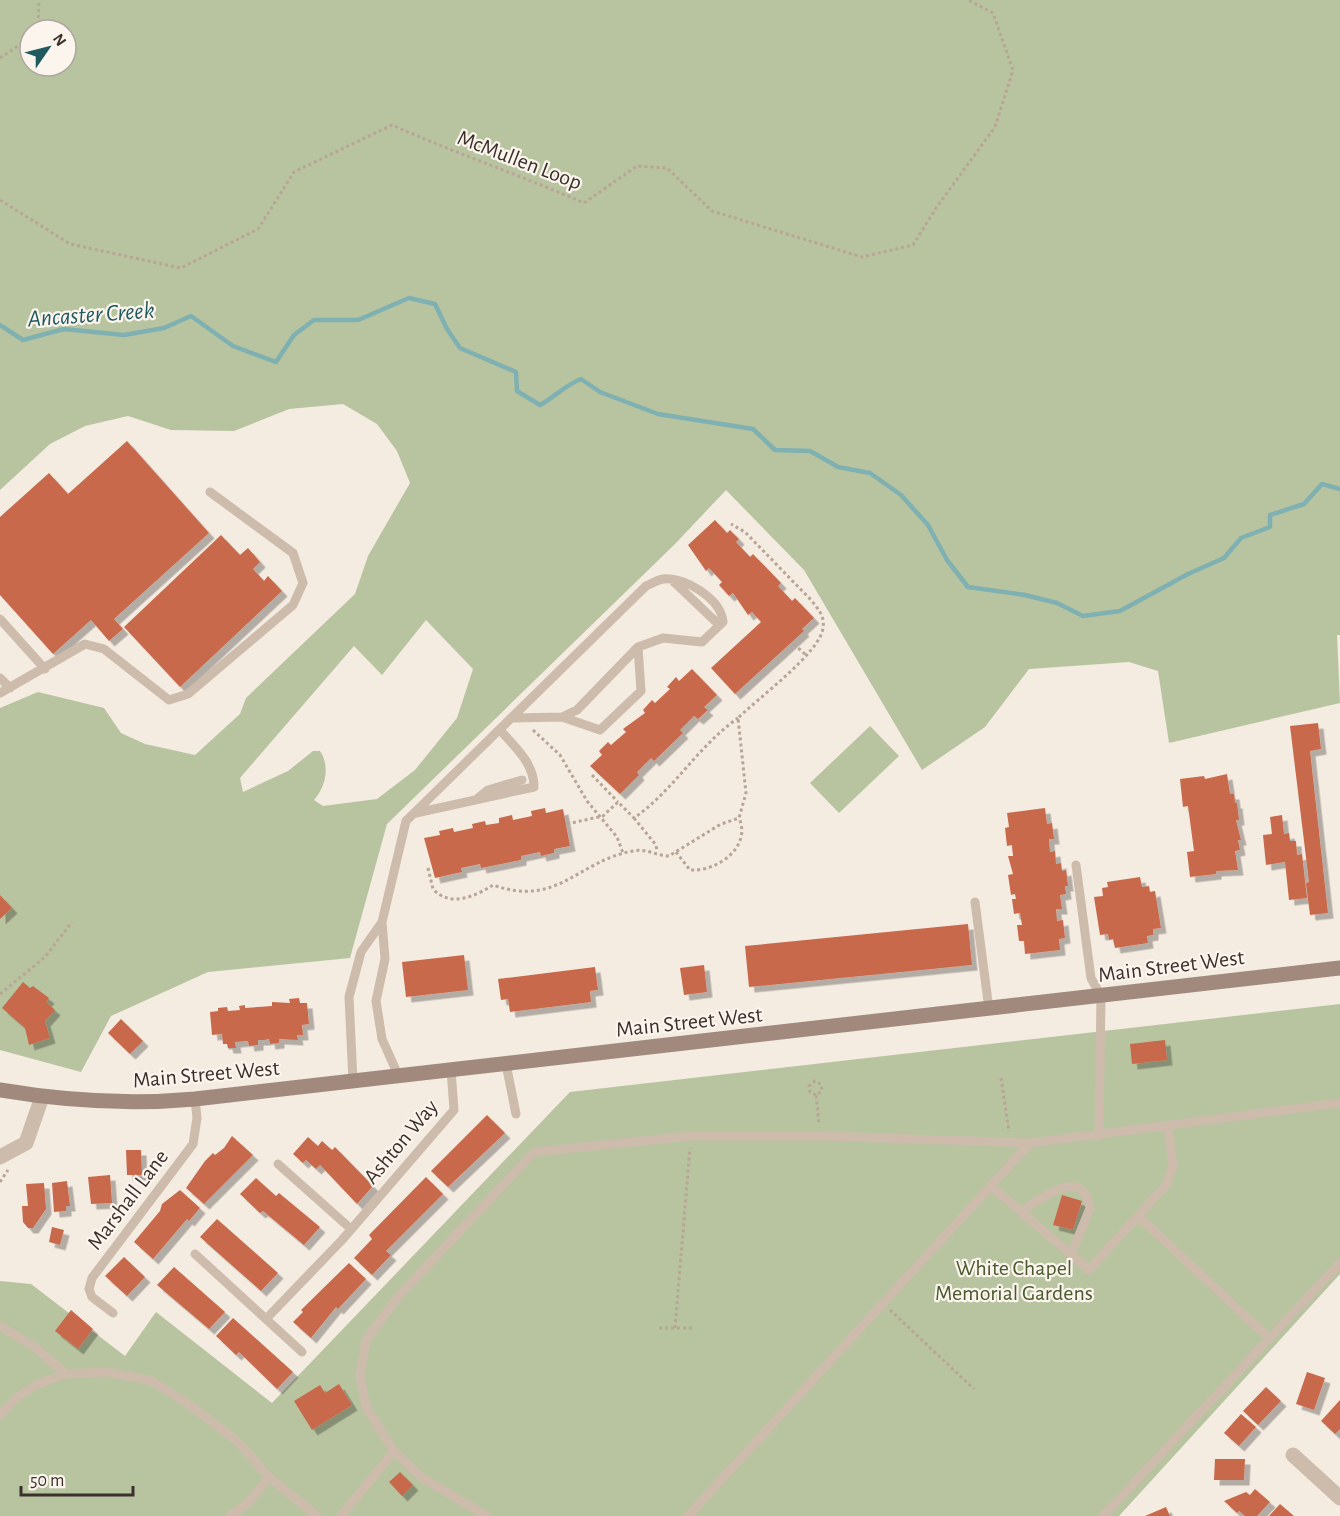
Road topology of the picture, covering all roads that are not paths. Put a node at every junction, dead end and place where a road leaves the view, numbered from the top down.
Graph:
1 (210, 492) dead end
2 (671, 579) junction
3 (0, 619) edge
4 (715, 621) dead end
5 (638, 647) junction
6 (45, 669) junction
7 (0, 678) edge
8 (10, 688) junction
9 (0, 693) edge
10 (562, 717) junction
11 (513, 718) junction
12 (500, 730) junction
13 (522, 780) dead end
14 (476, 800) junction
15 (414, 814) junction
16 (1076, 865) dead end
17 (975, 902) dead end
18 (382, 922) junction
19 (1340, 968) edge
20 (1101, 996) junction
21 (989, 1009) junction
22 (506, 1064) junction
23 (451, 1070) junction
24 (399, 1077) junction
25 (353, 1081) junction
26 (0, 1089) edge
27 (42, 1097) junction
28 (195, 1099) junction
29 (1340, 1103) edge
30 (516, 1114) dead end
31 (1168, 1126) junction
32 (1099, 1136) junction
33 (1030, 1143) junction
34 (0, 1157) edge
35 (278, 1164) dead end
36 (992, 1186) junction
37 (1022, 1211) junction
38 (1138, 1216) junction
39 (351, 1229) junction
40 (195, 1254) dead end
41 (1071, 1255) junction
42 (1340, 1263) edge
43 (112, 1313) dead end
44 (266, 1319) junction
45 (0, 1326) edge
46 (1270, 1340) junction
47 (302, 1352) dead end
48 (66, 1374) junction
49 (0, 1415) edge
50 (394, 1450) junction
51 (1293, 1455) dead end
52 (269, 1477) junction
53 (1340, 1498) edge
54 (230, 1516) edge
55 (317, 1516) edge
56 (341, 1516) edge
57 (487, 1516) edge
58 (688, 1516) edge
59 (1103, 1516) edge

1 - 6 lane
2 - 4 lane
2 - 5 lane
2 - 11 lane
3 - 6 lane
5 - 10 lane
5 - 10 lane
6 - 8 lane
7 - 8 lane
8 - 9 lane
10 - 11 lane
11 - 12 lane
12 - 14 lane
12 - 15 lane
13 - 14 lane
14 - 15 lane
15 - 18 lane
16 - 20 lane
17 - 21 lane
18 - 24 lane
18 - 25 lane
19 - 20 main road, Main Street West
20 - 21 main road, Main Street West
20 - 32 lane
21 - 22 main road, Main Street West
22 - 23 main road, Main Street West
22 - 30 lane
23 - 24 main road, Main Street West
23 - 39 lane, Ashton Way
24 - 25 main road, Main Street West
25 - 28 main road, Main Street West
26 - 27 main road, Main Street West
27 - 28 main road, Main Street West
27 - 34 street
28 - 43 lane, Marshall Lane
29 - 31 lane
31 - 32 lane
31 - 38 lane
32 - 33 lane
33 - 36 lane
33 - 50 lane
35 - 39 lane
36 - 37 lane
36 - 58 lane
37 - 41 lane
37 - 41 lane
38 - 41 lane
38 - 46 lane
39 - 44 lane, Ashton Way
40 - 44 lane
42 - 46 lane
44 - 47 lane
45 - 48 lane
46 - 59 lane
48 - 49 lane
48 - 52 lane
50 - 56 lane
50 - 57 lane
51 - 53 street
52 - 54 lane
52 - 55 lane

